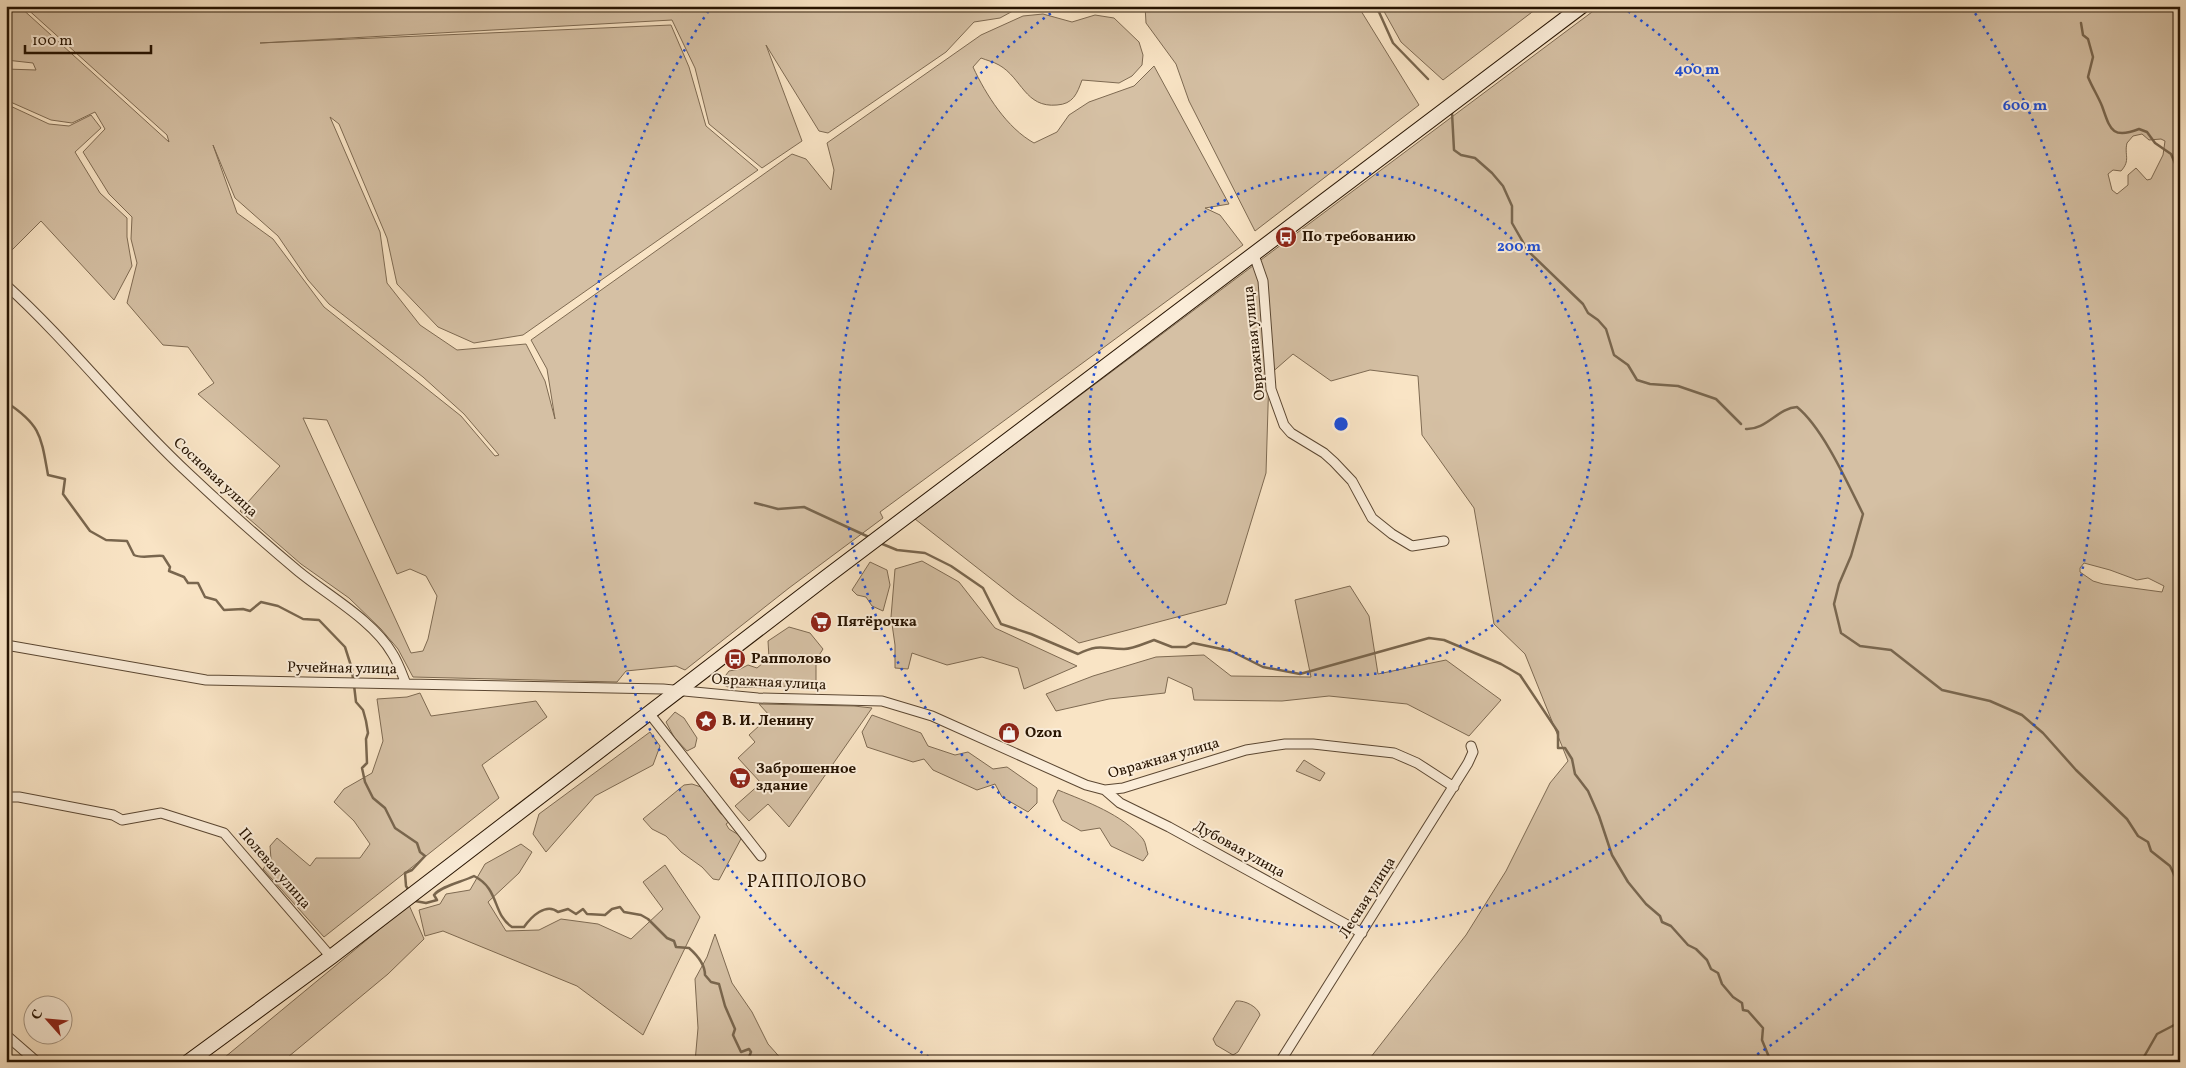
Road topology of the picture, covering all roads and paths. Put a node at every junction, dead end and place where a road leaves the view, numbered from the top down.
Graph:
1 (1582, 6) edge
2 (1254, 255) junction
3 (6, 285) edge
4 (1444, 541) dead end
5 (6, 645) edge
6 (406, 684) junction
7 (680, 690) junction
8 (650, 713) junction
9 (1471, 746) dead end
10 (1454, 787) junction
11 (1105, 790) junction
12 (6, 797) edge
13 (761, 856) dead end
14 (1362, 933) junction
15 (331, 957) junction
16 (6, 1034) edge
17 (37, 1062) edge
18 (188, 1062) edge
19 (1280, 1062) edge

1 - 2 main road
2 - 4 street, Овражная улица
2 - 7 main road
3 - 6 street, Сосновая улица
5 - 6 street, Ручейная улица
6 - 7 street, Ручейная улица
7 - 8 main road
7 - 11 street, Овражная улица
8 - 13 street
8 - 15 main road
9 - 10 street, Лесная улица
10 - 11 street, Овражная улица
10 - 14 street, Лесная улица
11 - 14 street, Дубовая улица
12 - 15 street, Полевая улица
14 - 19 street, Лесная улица
15 - 18 main road
16 - 17 street

